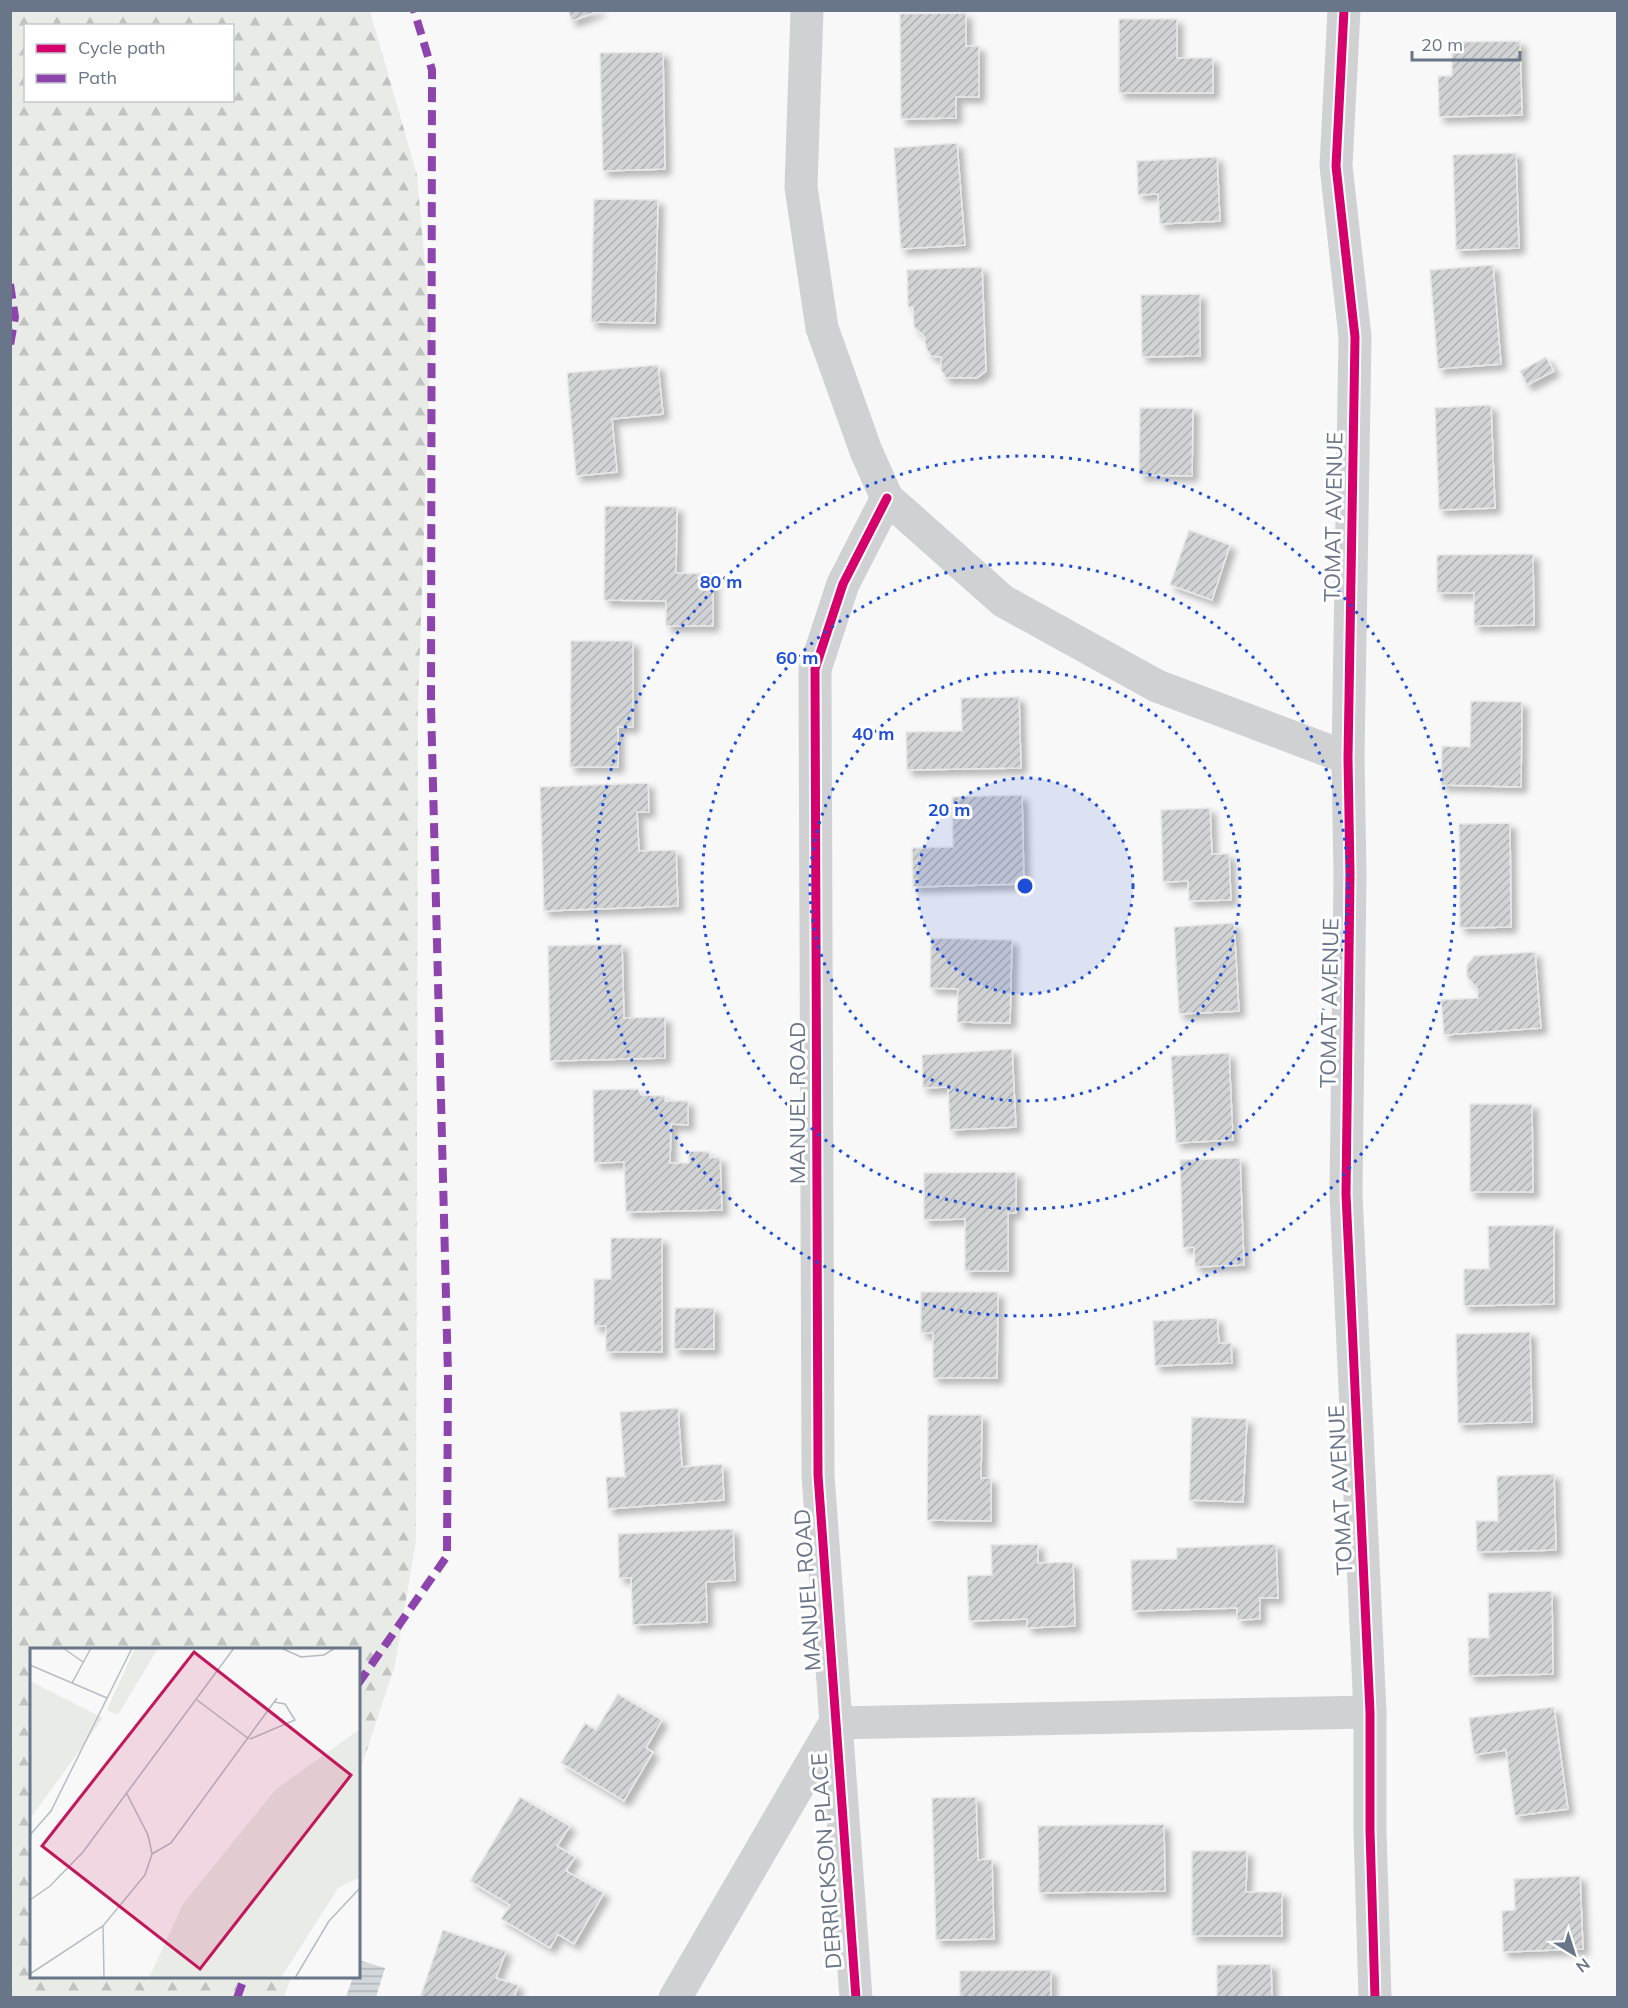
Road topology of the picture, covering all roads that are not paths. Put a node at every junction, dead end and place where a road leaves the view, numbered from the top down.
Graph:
1 (807, 10) edge
2 (1344, 10) edge
3 (886, 498) junction
4 (1348, 758) junction
5 (1370, 1712) junction
6 (835, 1723) junction
7 (675, 1998) edge
8 (856, 1998) edge
9 (1375, 1998) edge

1 - 3 street
2 - 4 street, TOMAT AVENUE
3 - 4 street
3 - 6 street, MANUEL ROAD
4 - 5 street, TOMAT AVENUE
5 - 6 street
5 - 9 street, TOMAT AVENUE
6 - 7 street, DERRICKSON PLACE
6 - 8 street, DERRICKSON PLACE

